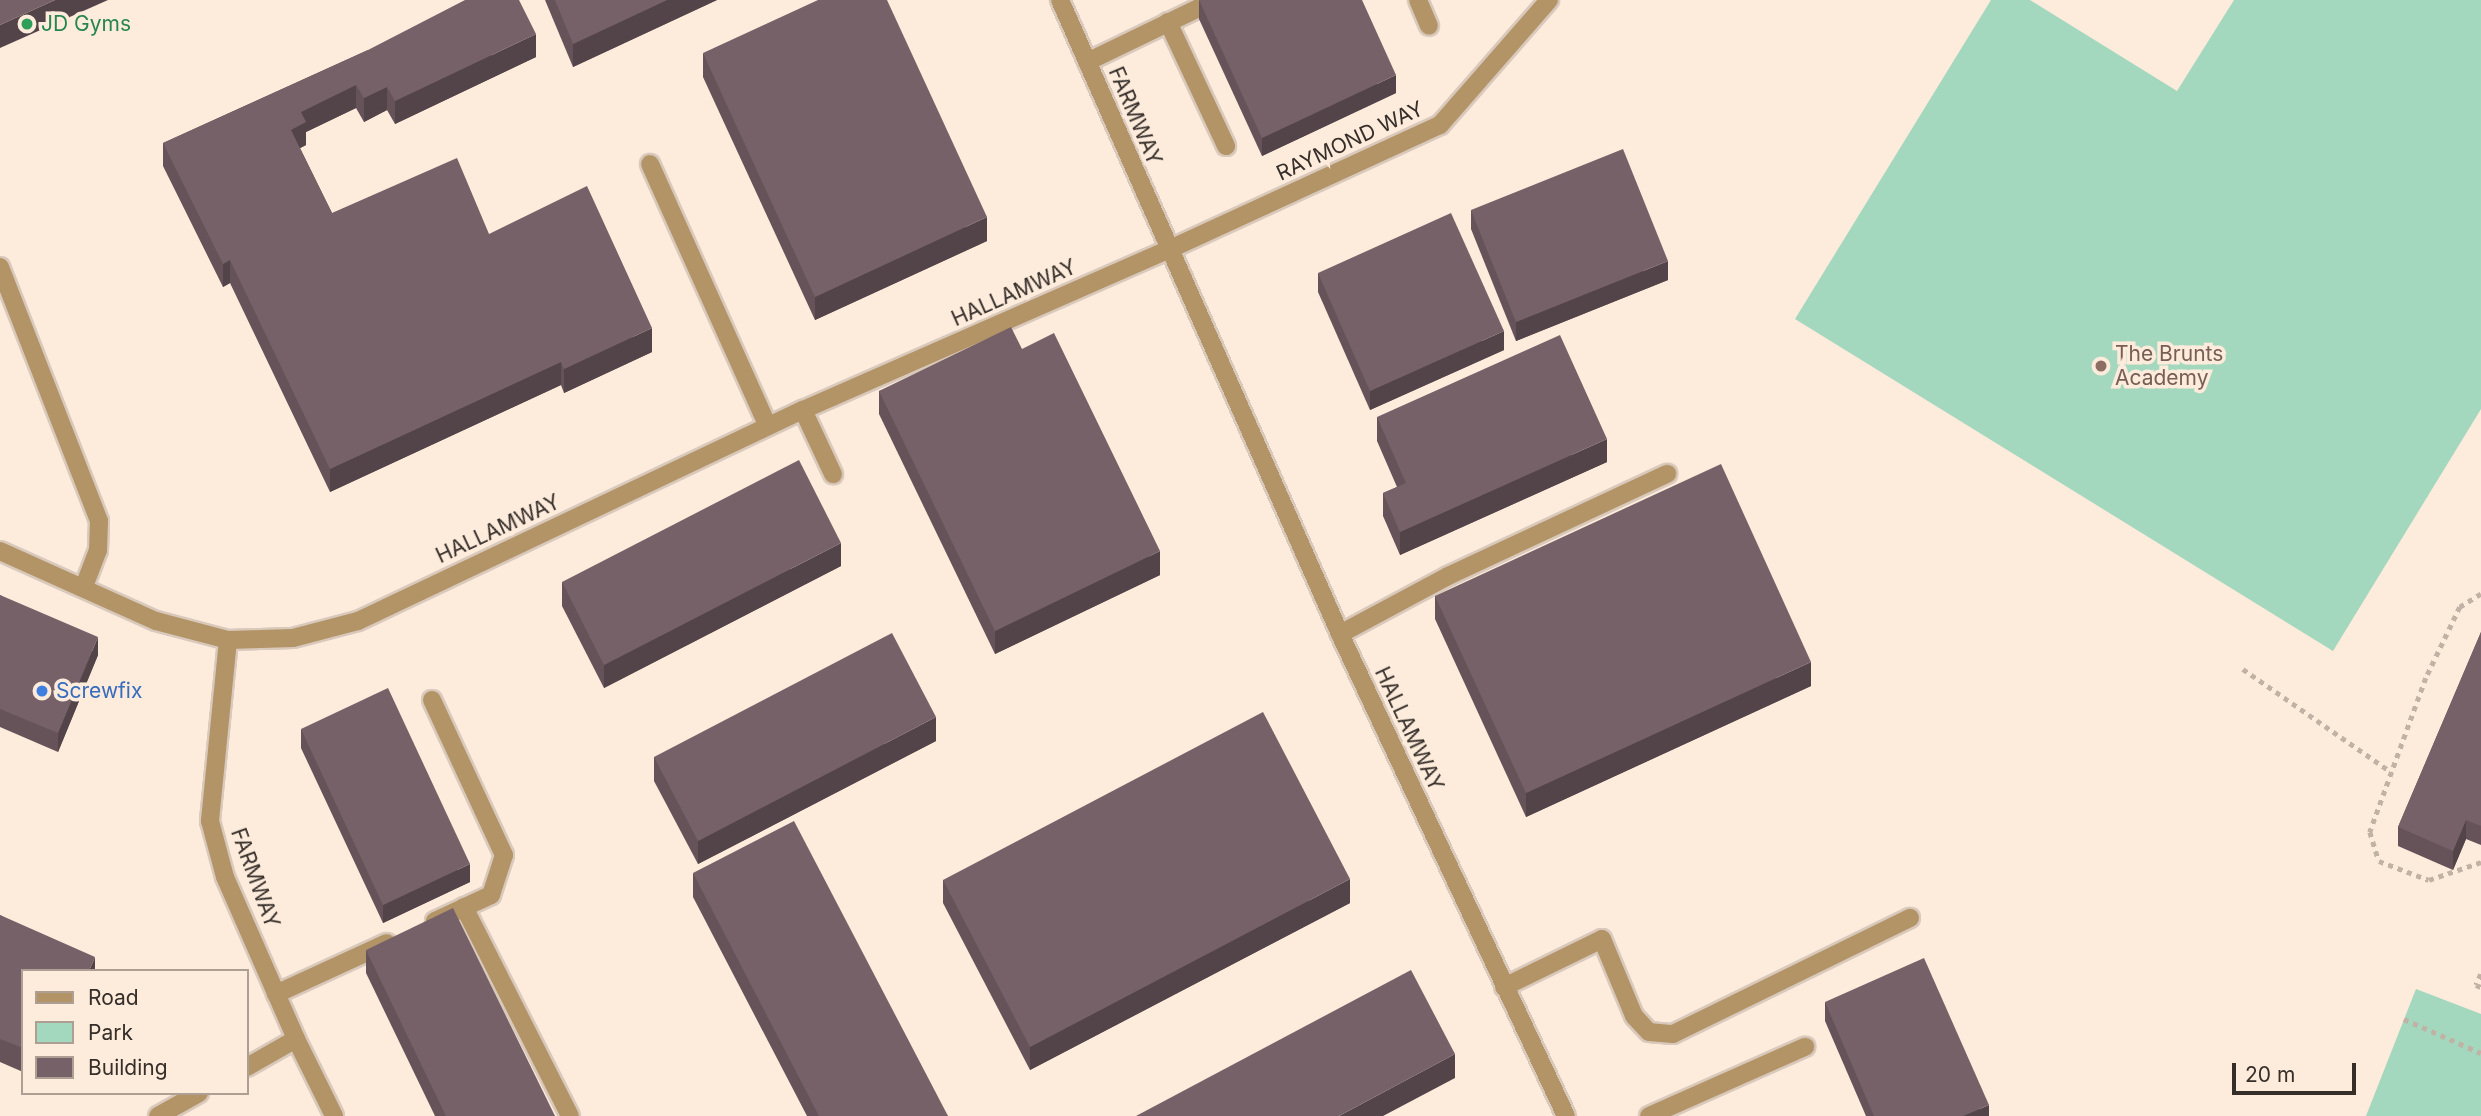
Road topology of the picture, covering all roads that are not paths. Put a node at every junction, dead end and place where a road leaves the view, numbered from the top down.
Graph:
1 (1060, 0) edge
2 (1215, 0) edge
3 (1418, 0) edge
4 (1549, 0) edge
5 (1168, 22) junction
6 (1429, 26) dead end
7 (1087, 62) junction
8 (1226, 146) dead end
9 (650, 164) dead end
10 (1168, 250) junction
11 (0, 267) edge
12 (803, 410) junction
13 (768, 426) junction
14 (833, 474) dead end
15 (1667, 474) dead end
16 (0, 551) edge
17 (84, 586) junction
18 (1340, 634) junction
19 (228, 640) junction
20 (432, 700) dead end
21 (464, 907) junction
22 (1910, 918) dead end
23 (1504, 987) junction
24 (276, 994) junction
25 (296, 1040) junction
26 (1805, 1047) dead end
27 (248, 1066) edge
28 (195, 1095) edge
29 (158, 1116) edge
30 (334, 1116) edge
31 (570, 1116) edge
32 (1566, 1116) edge
33 (1649, 1116) edge

1 - 7 street, FARMWAY
2 - 5 street
3 - 6 street
4 - 10 street, RAYMOND WAY
5 - 7 street
5 - 8 street
7 - 10 street, FARMWAY
9 - 13 street
10 - 12 street, HALLAMWAY
10 - 18 street, HALLAMWAY
11 - 17 street
12 - 13 street, HALLAMWAY
12 - 14 street
13 - 19 street, HALLAMWAY
15 - 18 street
16 - 17 street, HALLAMWAY
17 - 19 street, HALLAMWAY
18 - 23 street, HALLAMWAY
19 - 24 street, FARMWAY
20 - 21 street
21 - 24 street
21 - 31 street
22 - 23 street
23 - 32 street, HALLAMWAY
24 - 25 street, FARMWAY
25 - 27 street
25 - 30 street, FARMWAY
26 - 33 street
28 - 29 street

